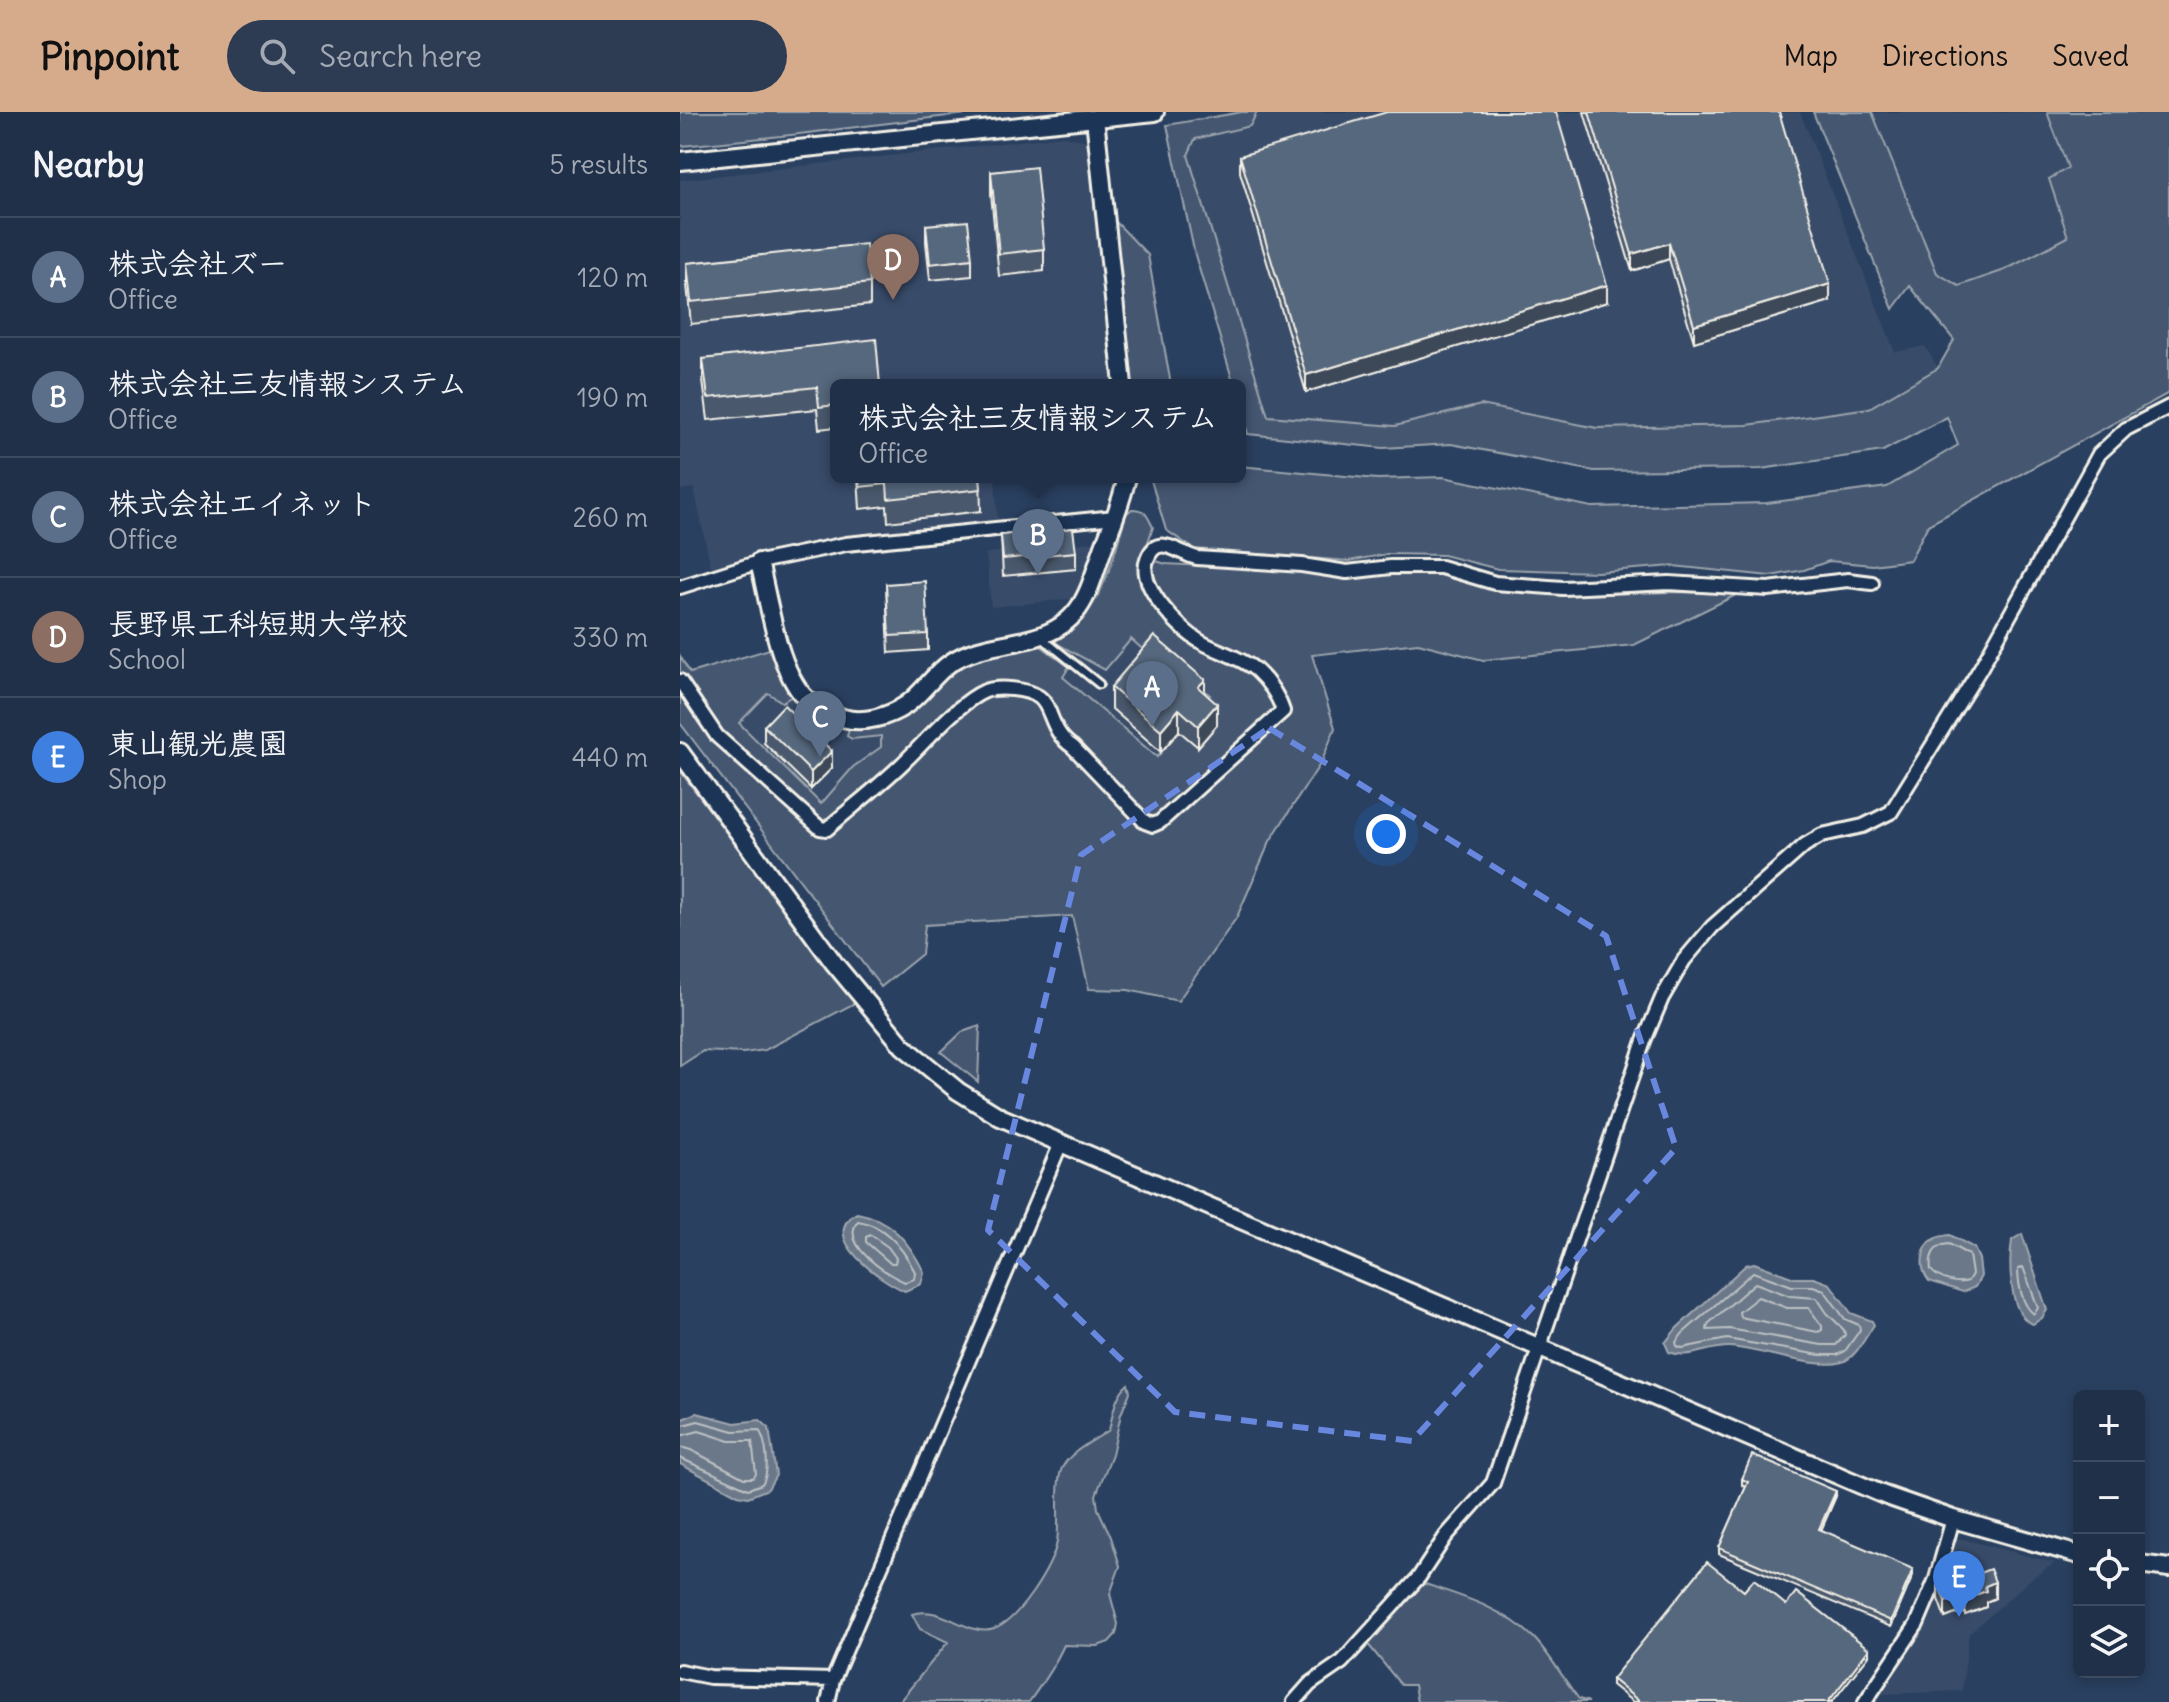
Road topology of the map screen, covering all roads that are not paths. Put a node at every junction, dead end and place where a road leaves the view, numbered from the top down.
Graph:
1 (1155, 112) edge
2 (1095, 118) junction
3 (680, 161) edge
4 (1122, 379) edge
5 (2169, 407) edge
6 (1125, 483) edge
7 (1115, 517) junction
8 (759, 562) junction
9 (1872, 583) dead end
10 (680, 587) edge
11 (1040, 636) junction
12 (680, 681) edge
13 (1099, 684) dead end
14 (680, 752) edge
15 (1061, 1143) junction
16 (1540, 1350) junction
17 (1953, 1519) junction
18 (2073, 1553) edge
19 (2145, 1565) edge
20 (2169, 1568) edge
21 (680, 1671) edge
22 (833, 1680) junction
23 (1869, 1700) edge
24 (828, 1702) edge
25 (1294, 1702) edge

1 - 2 street
2 - 3 street
2 - 4 street
5 - 16 street
6 - 7 street
7 - 8 street
7 - 11 street
8 - 10 street
8 - 11 street
9 - 12 street
11 - 13 lane
14 - 15 street
15 - 16 street
15 - 22 street
16 - 17 street
16 - 25 street
17 - 18 street
17 - 23 street
19 - 20 street
21 - 22 street
22 - 24 street

